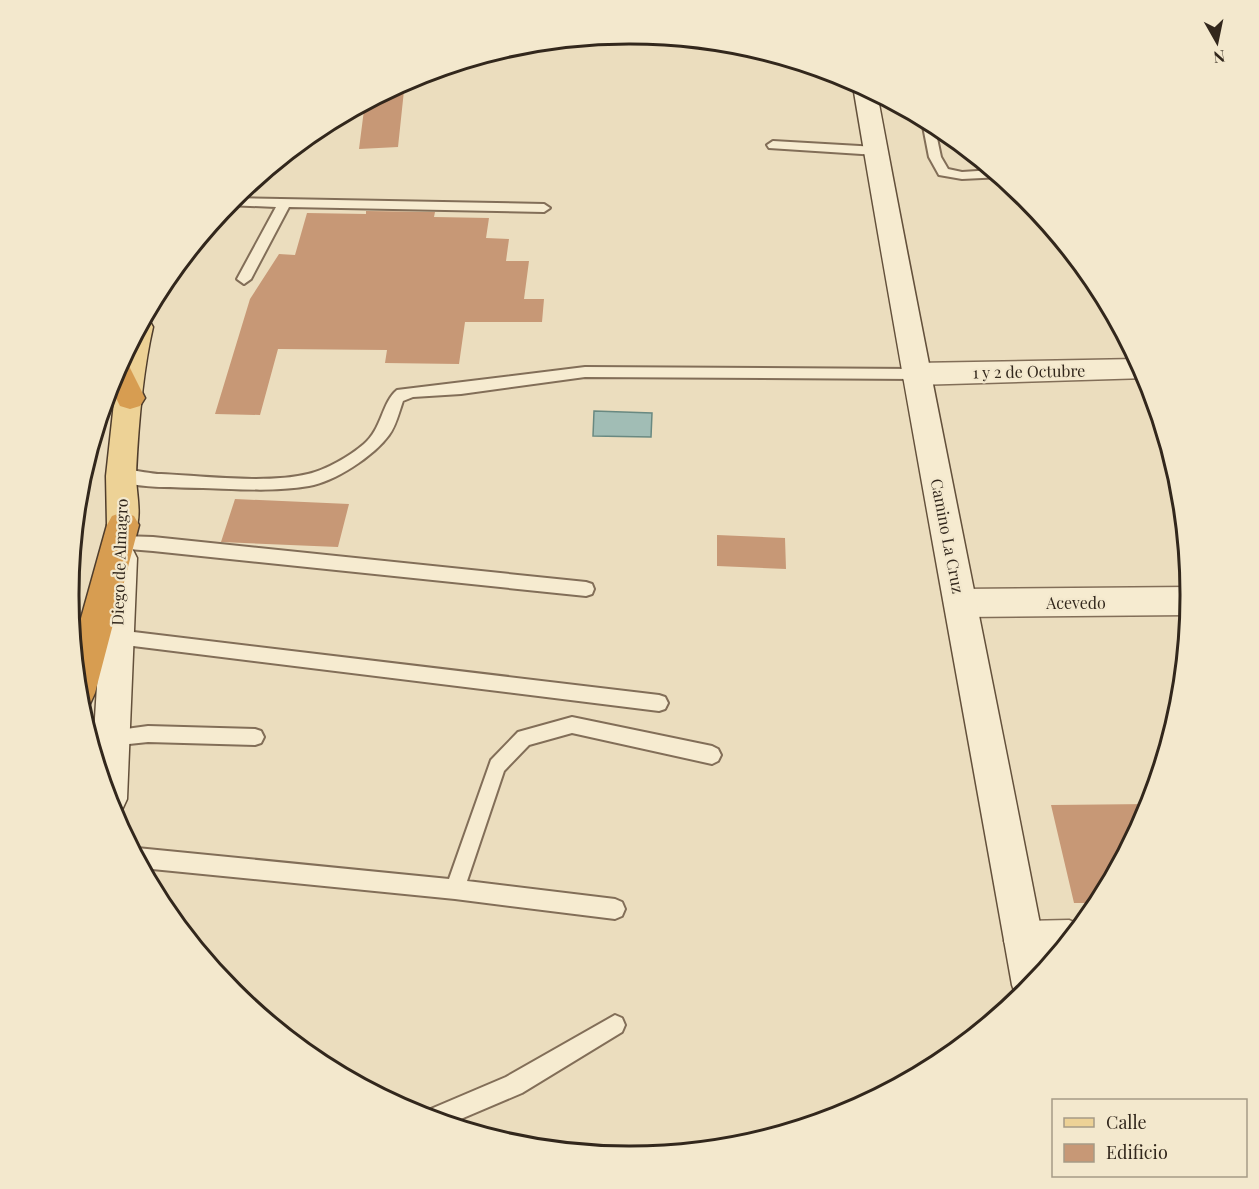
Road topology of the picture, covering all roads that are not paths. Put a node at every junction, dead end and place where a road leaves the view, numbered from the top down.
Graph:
1 (866, 97) edge
2 (930, 132) edge
3 (773, 145) dead end
4 (877, 151) junction
5 (986, 174) edge
6 (243, 202) edge
7 (285, 202) junction
8 (544, 208) dead end
9 (244, 279) dead end
10 (133, 354) edge
11 (1132, 369) edge
12 (915, 374) junction
13 (122, 380) edge
14 (130, 398) junction
15 (121, 476) junction
16 (122, 534) junction
17 (586, 589) dead end
18 (1180, 601) edge
19 (961, 603) junction
20 (117, 637) junction
21 (84, 672) edge
22 (659, 703) dead end
23 (255, 737) dead end
24 (110, 738) junction
25 (712, 755) dead end
26 (109, 774) edge
27 (146, 859) edge
28 (455, 889) junction
29 (615, 909) dead end
30 (1024, 940) junction
31 (1059, 940) edge
32 (1030, 973) edge
33 (615, 1025) dead end
34 (446, 1114) edge

1 - 4 street, Camino La Cruz
2 - 5 lane
3 - 4 lane
4 - 12 street, Camino La Cruz
6 - 7 lane
7 - 8 lane
7 - 9 lane
10 - 14 main road, Diego de Almagro
11 - 12 street, 1 y 2 de Octubre
12 - 15 lane
12 - 19 street, Camino La Cruz
13 - 14 highway
14 - 15 main road, Diego de Almagro
15 - 16 main road, Diego de Almagro
16 - 17 lane
16 - 20 street, Diego de Almagro
16 - 21 highway
18 - 19 street, Acevedo
19 - 30 street, Camino La Cruz
20 - 22 lane
20 - 24 street, Diego de Almagro
23 - 24 lane
24 - 26 street, Diego de Almagro
25 - 28 lane
27 - 28 lane
28 - 29 lane
30 - 31 street
30 - 32 street, Camino La Cruz
33 - 34 lane

